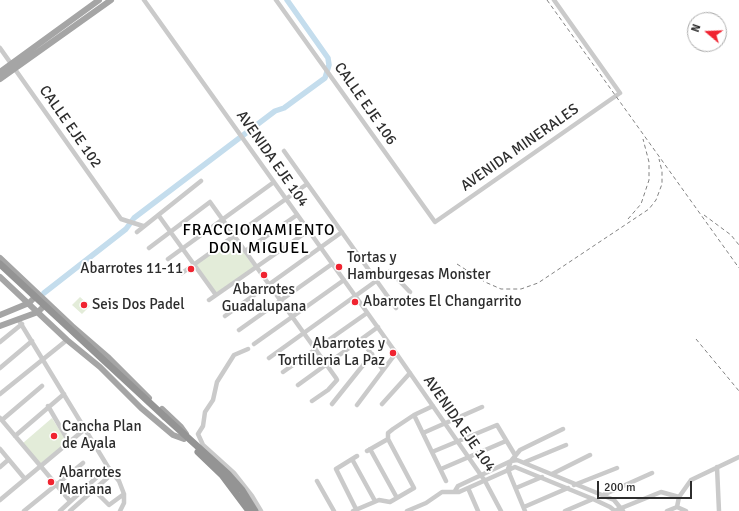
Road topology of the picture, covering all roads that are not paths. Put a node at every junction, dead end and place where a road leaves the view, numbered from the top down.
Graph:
1 (98, 0) edge
2 (111, 0) edge
3 (144, 0) edge
4 (276, 0) edge
5 (554, 0) edge
6 (0, 48) edge
7 (13, 66) junction
8 (0, 72) edge
9 (0, 79) edge
10 (284, 151) dead end
11 (202, 181) dead end
12 (274, 182) junction
13 (307, 184) junction
14 (285, 199) junction
15 (297, 215) junction
16 (159, 216) junction
17 (222, 219) junction
18 (435, 222) joint
19 (142, 226) junction
20 (308, 231) junction
21 (137, 232) dead end
22 (170, 232) junction
23 (342, 232) junction
24 (234, 235) junction
25 (320, 247) junction
26 (149, 248) dead end
27 (182, 248) junction
28 (245, 251) junction
29 (0, 258) edge
30 (168, 259) dead end
31 (0, 264) edge
32 (194, 264) junction
33 (332, 264) junction
34 (256, 268) junction
35 (0, 270) edge
36 (182, 273) dead end
37 (0, 277) edge
38 (344, 280) junction
39 (376, 281) junction
40 (27, 284) junction
41 (268, 285) junction
42 (410, 292) dead end
43 (18, 294) junction
44 (38, 294) junction
45 (216, 295) junction
46 (355, 296) junction
47 (209, 300) dead end
48 (280, 301) junction
49 (47, 302) junction
50 (29, 303) junction
51 (396, 308) dead end
52 (38, 312) junction
53 (58, 312) junction
54 (368, 313) junction
55 (0, 315) edge
56 (225, 316) dead end
57 (292, 317) junction
58 (20, 321) junction
59 (49, 322) junction
60 (0, 326) edge
61 (378, 328) junction
62 (239, 330) dead end
63 (304, 333) junction
64 (67, 340) junction
65 (32, 341) junction
66 (0, 342) edge
67 (254, 344) dead end
68 (367, 348) dead end
69 (248, 349) dead end
70 (316, 350) junction
71 (396, 353) junction
72 (372, 354) junction
73 (269, 358) dead end
74 (43, 360) junction
75 (327, 365) junction
76 (0, 368) edge
77 (383, 370) junction
78 (283, 372) dead end
79 (410, 373) junction
80 (298, 385) dead end
81 (0, 386) edge
82 (42, 386) dead end
83 (2, 393) edge
84 (64, 394) junction
85 (312, 400) dead end
86 (332, 404) dead end
87 (382, 404) dead end
88 (357, 405) dead end
89 (48, 406) junction
90 (433, 406) junction
91 (482, 407) dead end
92 (414, 415) junction
93 (1, 419) edge
94 (164, 419) junction
95 (444, 423) junction
96 (85, 429) junction
97 (563, 429) dead end
98 (423, 433) junction
99 (15, 436) junction
100 (185, 437) junction
101 (388, 439) junction
102 (506, 441) junction
103 (69, 442) junction
104 (457, 442) junction
105 (566, 445) dead end
106 (202, 447) junction
107 (0, 449) edge
108 (432, 452) junction
109 (515, 455) junction
110 (590, 455) dead end
111 (357, 456) dead end
112 (739, 457) edge
113 (469, 458) junction
114 (352, 459) junction
115 (8, 460) junction
116 (511, 461) junction
117 (525, 462) junction
118 (83, 463) dead end
119 (40, 466) junction
120 (0, 467) edge
121 (108, 467) junction
122 (717, 467) junction
123 (617, 468) dead end
124 (441, 469) junction
125 (508, 469) junction
126 (113, 473) junction
127 (652, 473) dead end
128 (552, 474) junction
129 (481, 476) junction
130 (542, 477) junction
131 (25, 479) junction
132 (317, 481) dead end
133 (446, 481) dead end
134 (485, 481) junction
135 (576, 484) junction
136 (56, 485) junction
137 (468, 488) junction
138 (516, 488) junction
139 (568, 488) junction
140 (94, 490) junction
141 (455, 491) junction
142 (124, 494) junction
143 (604, 495) junction
144 (679, 497) junction
145 (397, 498) junction
146 (593, 499) junction
147 (0, 500) edge
148 (70, 501) junction
149 (375, 501) junction
150 (677, 507) junction
151 (524, 509) edge
152 (355, 510) edge
153 (622, 510) edge
154 (24, 511) edge
155 (60, 511) edge
156 (70, 511) edge
157 (120, 511) edge
158 (249, 511) edge
159 (255, 511) edge
160 (260, 511) edge
161 (334, 511) edge
162 (407, 511) edge
163 (478, 511) edge
164 (501, 511) edge
165 (565, 511) edge
166 (615, 511) edge
167 (667, 511) edge
168 (686, 511) edge
169 (719, 511) edge

1 - 7 main road
2 - 7 main road
3 - 12 street, AVENIDA EJE 104
4 - 18 street, CALLE EJE 106
5 - 18 street, AVENIDA MINERALES
6 - 7 street, CALLE EJE 102
7 - 8 main road
7 - 9 main road
7 - 19 street, CALLE EJE 102
10 - 13 street
11 - 16 street
12 - 14 street, AVENIDA EJE 104
12 - 17 street
13 - 14 street
13 - 23 street
14 - 15 street, AVENIDA EJE 104
14 - 24 street
15 - 20 street, AVENIDA EJE 104
15 - 28 street
16 - 19 street
16 - 22 street
17 - 22 street
17 - 24 street
17 - 27 street
19 - 21 street
20 - 25 street, AVENIDA EJE 104
20 - 34 street
22 - 26 street
22 - 27 street
23 - 25 street
23 - 39 street
24 - 28 street
24 - 32 street
25 - 33 street, AVENIDA EJE 104
25 - 41 street
27 - 30 street
27 - 32 street
28 - 34 street
29 - 40 main road
31 - 94 highway, bridge
32 - 36 street
32 - 45 street
33 - 38 street, AVENIDA EJE 104
33 - 48 street
34 - 41 street
34 - 45 street
35 - 94 highway
37 - 43 main road
38 - 46 street, AVENIDA EJE 104
38 - 57 street
39 - 42 street
39 - 46 street
39 - 51 street
40 - 43 main road
40 - 44 main road
41 - 48 street
41 - 56 street
43 - 50 main road
44 - 49 main road
44 - 50 main road
45 - 47 street
46 - 54 street, AVENIDA EJE 104
46 - 63 street
48 - 57 street
48 - 62 street
49 - 52 main road
49 - 53 main road
50 - 52 main road
50 - 55 main road
52 - 58 main road
52 - 59 main road
53 - 59 main road
53 - 100 main road
54 - 61 street, AVENIDA EJE 104
54 - 70 street
57 - 63 street
57 - 67 street
58 - 60 main road
58 - 65 street
58 - 66 street
59 - 64 main road
61 - 71 street, AVENIDA EJE 104
61 - 75 street
63 - 70 street
63 - 73 street
64 - 74 street
64 - 100 main road
65 - 74 street
65 - 76 street
68 - 72 street
69 - 106 street
70 - 75 street
70 - 78 street
71 - 77 street
71 - 79 street, AVENIDA EJE 104
72 - 77 street
72 - 86 street
74 - 83 street
74 - 84 street
75 - 80 street
75 - 85 street
77 - 88 street
79 - 87 street
79 - 90 street, AVENIDA EJE 104
81 - 83 street
82 - 93 street
84 - 89 street
84 - 96 street
89 - 99 street
89 - 103 street
90 - 92 street
90 - 95 street, AVENIDA EJE 104
91 - 95 street
92 - 98 street
92 - 101 street
93 - 99 street
94 - 100 highway
95 - 98 street
95 - 104 street, AVENIDA EJE 104
96 - 103 street
96 - 121 street
97 - 109 street
98 - 108 street
99 - 119 street
100 - 106 highway
100 - 158 highway
101 - 145 street
101 - 145 street
102 - 104 street
102 - 109 street
102 - 113 street
103 - 119 street
104 - 108 street
104 - 113 street, AVENIDA EJE 104
105 - 117 street
106 - 159 highway
106 - 160 street
107 - 115 street
108 - 124 street
109 - 116 street
110 - 128 street
111 - 114 street
112 - 122 street
113 - 124 street
113 - 129 street, AVENIDA EJE 104
114 - 149 street
114 - 152 street
115 - 120 street
115 - 131 street
116 - 117 street
116 - 125 street
116 - 129 street
117 - 128 street
118 - 136 street
119 - 131 street
119 - 136 street
121 - 126 street
121 - 148 street
122 - 144 street
122 - 169 street
123 - 135 street
124 - 133 street
125 - 130 street
125 - 134 street
125 - 138 street
126 - 140 street
126 - 142 street
127 - 143 street
128 - 135 street
129 - 134 street, AVENIDA EJE 104
129 - 141 street
130 - 138 street
130 - 139 street
131 - 147 street
132 - 161 street
134 - 137 street
134 - 164 street, AVENIDA EJE 104
135 - 139 street
135 - 143 street
136 - 148 street
136 - 154 street
137 - 141 street
137 - 163 street
138 - 151 street
139 - 146 street
139 - 151 street
140 - 142 street
140 - 156 street
141 - 162 street
142 - 157 street
143 - 153 street
144 - 150 street
144 - 153 street
145 - 149 street
146 - 165 street
146 - 166 street
148 - 155 street
149 - 152 street
150 - 167 street
150 - 168 street
153 - 166 street

